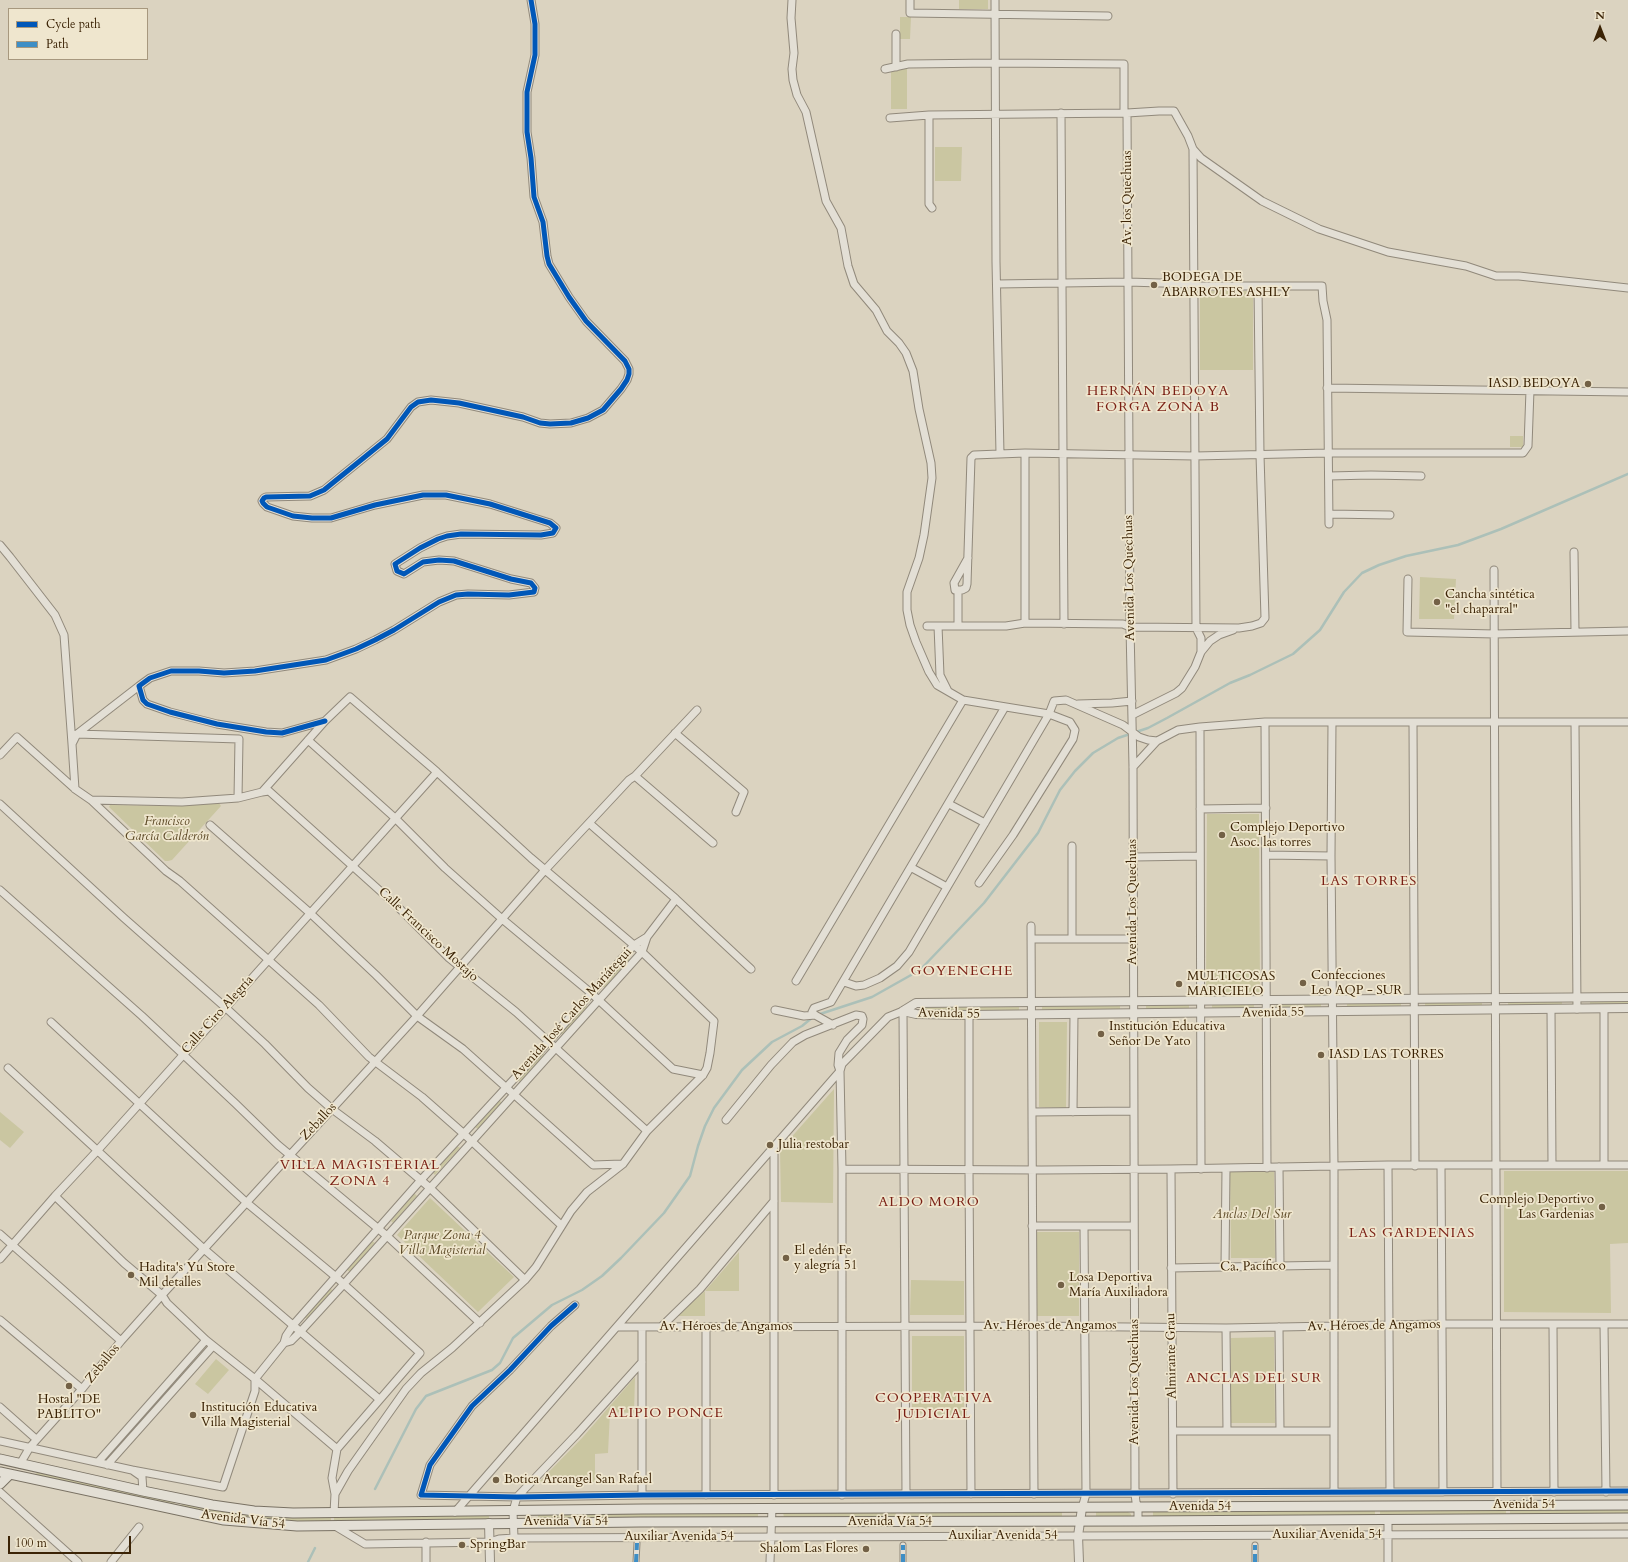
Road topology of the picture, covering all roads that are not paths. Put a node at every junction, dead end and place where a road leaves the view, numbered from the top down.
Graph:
1 (531, 0) edge
2 (792, 0) edge
3 (910, 0) edge
4 (995, 0) edge
5 (995, 14) junction
6 (1108, 16) dead end
7 (896, 34) dead end
8 (995, 63) junction
9 (896, 67) junction
10 (885, 69) dead end
11 (995, 113) junction
12 (1061, 113) junction
13 (1125, 113) junction
14 (929, 115) junction
15 (890, 118) dead end
16 (1193, 149) junction
17 (932, 208) dead end
18 (1062, 282) junction
19 (1128, 282) junction
20 (997, 284) junction
21 (1194, 284) junction
22 (1258, 287) junction
23 (1628, 288) edge
24 (1327, 388) junction
25 (1530, 390) junction
26 (1628, 392) edge
27 (1025, 453) junction
28 (1328, 453) junction
29 (1000, 454) junction
30 (1063, 454) junction
31 (1129, 455) junction
32 (1260, 455) junction
33 (1195, 456) junction
34 (1329, 476) junction
35 (1421, 476) dead end
36 (1329, 514) junction
37 (1390, 515) dead end
38 (1329, 524) dead end
39 (0, 545) edge
40 (1574, 552) dead end
41 (968, 558) junction
42 (1494, 570) dead end
43 (1408, 579) dead end
44 (958, 590) junction
45 (1025, 623) junction
46 (1064, 624) junction
47 (928, 626) dead end
48 (938, 626) junction
49 (958, 626) junction
50 (1130, 627) junction
51 (1196, 628) junction
52 (1239, 628) junction
53 (1628, 631) edge
54 (1575, 632) junction
55 (1495, 634) junction
56 (1201, 652) junction
57 (139, 686) junction
58 (948, 691) junction
59 (963, 700) junction
60 (1132, 701) junction
61 (1075, 704) junction
62 (1005, 707) junction
63 (696, 710) dead end
64 (1049, 714) junction
65 (1132, 715) junction
66 (325, 721) junction
67 (1265, 722) junction
68 (1332, 722) junction
69 (1414, 722) junction
70 (1628, 722) edge
71 (1494, 723) junction
72 (1575, 723) junction
73 (1200, 727) junction
74 (675, 733) junction
75 (1132, 733) junction
76 (77, 734) junction
77 (308, 740) junction
78 (1157, 741) junction
79 (72, 744) junction
80 (0, 755) edge
81 (1133, 767) junction
82 (437, 772) junction
83 (635, 776) junction
84 (75, 788) junction
85 (262, 792) junction
86 (238, 798) junction
87 (91, 800) junction
88 (0, 804) edge
89 (949, 804) junction
90 (1266, 808) junction
91 (1200, 809) junction
92 (736, 812) dead end
93 (395, 818) junction
94 (589, 822) junction
95 (985, 823) junction
96 (210, 825) dead end
97 (714, 843) dead end
98 (1072, 846) dead end
99 (1266, 855) junction
100 (1134, 856) junction
101 (1200, 856) junction
102 (1331, 856) junction
103 (353, 866) junction
104 (912, 868) junction
105 (544, 870) junction
106 (980, 883) dead end
107 (946, 887) junction
108 (0, 890) edge
109 (676, 900) junction
110 (310, 912) junction
111 (501, 918) junction
112 (1031, 926) dead end
113 (647, 937) junction
114 (1072, 938) junction
115 (1031, 939) junction
116 (1134, 939) junction
117 (634, 945) junction
118 (642, 952) junction
119 (268, 960) junction
120 (460, 968) junction
121 (751, 969) dead end
122 (796, 982) dead end
123 (844, 982) junction
124 (591, 993) junction
125 (1577, 997) junction
126 (1628, 997) edge
127 (1496, 998) junction
128 (1414, 999) junction
129 (599, 1000) junction
130 (1333, 1000) junction
131 (1266, 1001) junction
132 (1032, 1002) junction
133 (1133, 1002) junction
134 (1201, 1002) junction
135 (225, 1007) junction
136 (1628, 1008) edge
137 (1551, 1009) junction
138 (1577, 1009) junction
139 (1604, 1009) junction
140 (774, 1010) dead end
141 (1496, 1010) junction
142 (903, 1011) junction
143 (1414, 1011) junction
144 (1333, 1012) junction
145 (1134, 1013) junction
146 (1266, 1013) junction
147 (1032, 1014) junction
148 (1074, 1014) junction
149 (1201, 1014) junction
150 (970, 1015) junction
151 (417, 1016) junction
152 (815, 1016) junction
153 (51, 1022) dead end
154 (833, 1025) junction
155 (549, 1041) junction
156 (556, 1047) junction
157 (183, 1055) junction
158 (375, 1062) junction
159 (8, 1068) dead end
160 (840, 1071) junction
161 (703, 1075) junction
162 (506, 1088) junction
163 (514, 1095) junction
164 (140, 1102) junction
165 (332, 1109) junction
166 (1134, 1111) junction
167 (1032, 1112) junction
168 (1073, 1112) junction
169 (726, 1120) dead end
170 (647, 1131) junction
171 (464, 1134) junction
172 (472, 1142) junction
173 (774, 1146) junction
174 (97, 1151) junction
175 (289, 1155) junction
176 (623, 1164) junction
177 (1388, 1165) junction
178 (1496, 1165) junction
179 (1552, 1165) junction
180 (1604, 1165) junction
181 (1628, 1165) edge
182 (1415, 1166) junction
183 (1441, 1166) junction
184 (1334, 1167) junction
185 (842, 1168) junction
186 (1226, 1168) junction
187 (1267, 1168) junction
188 (1278, 1168) junction
189 (904, 1169) junction
190 (1134, 1169) junction
191 (1201, 1169) junction
192 (969, 1170) junction
193 (1032, 1170) junction
194 (1171, 1170) junction
195 (420, 1181) junction
196 (430, 1188) junction
197 (55, 1196) junction
198 (774, 1201) junction
199 (247, 1202) junction
200 (562, 1225) junction
201 (1032, 1226) junction
202 (1084, 1226) junction
203 (1134, 1226) junction
204 (378, 1229) junction
205 (0, 1234) edge
206 (387, 1236) junction
207 (12, 1246) junction
208 (204, 1249) junction
209 (0, 1259) edge
210 (1334, 1265) junction
211 (1280, 1266) junction
212 (1226, 1267) junction
213 (1171, 1268) junction
214 (336, 1277) junction
215 (525, 1280) junction
216 (343, 1285) junction
217 (162, 1295) junction
218 (575, 1305) dead end
219 (0, 1320) edge
220 (480, 1323) junction
221 (294, 1324) junction
222 (1443, 1324) junction
223 (1497, 1324) junction
224 (1553, 1324) junction
225 (1604, 1324) junction
226 (1628, 1324) edge
227 (1389, 1325) junction
228 (842, 1326) junction
229 (905, 1326) junction
230 (970, 1326) junction
231 (1032, 1326) junction
232 (1334, 1326) junction
233 (617, 1327) junction
234 (774, 1327) junction
235 (1084, 1327) junction
236 (1135, 1327) junction
237 (1279, 1327) junction
238 (642, 1328) junction
239 (660, 1328) junction
240 (706, 1328) junction
241 (1171, 1328) junction
242 (1226, 1328) junction
243 (301, 1331) junction
244 (206, 1340) junction
245 (121, 1341) junction
246 (284, 1343) junction
247 (213, 1346) junction
248 (642, 1362) junction
249 (254, 1379) junction
250 (82, 1388) junction
251 (379, 1399) junction
252 (0, 1407) edge
253 (1334, 1430) junction
254 (1173, 1431) junction
255 (1227, 1431) junction
256 (1280, 1431) junction
257 (36, 1440) junction
258 (0, 1441) edge
259 (30, 1447) junction
260 (337, 1449) junction
261 (0, 1459) edge
262 (98, 1462) junction
263 (20, 1464) junction
264 (107, 1464) junction
265 (132, 1470) junction
266 (0, 1472) edge
267 (10, 1474) junction
268 (0, 1484) edge
269 (143, 1491) junction
270 (1497, 1491) junction
271 (1628, 1491) edge
272 (0, 1492) edge
273 (1334, 1492) junction
274 (1390, 1492) junction
275 (1443, 1492) junction
276 (1554, 1492) junction
277 (1606, 1492) junction
278 (335, 1494) junction
279 (906, 1494) junction
280 (971, 1494) junction
281 (1034, 1494) junction
282 (1086, 1494) junction
283 (1135, 1494) junction
284 (1173, 1494) junction
285 (642, 1495) junction
286 (706, 1495) junction
287 (774, 1495) junction
288 (842, 1495) junction
289 (468, 1497) junction
290 (517, 1497) junction
291 (1628, 1505) edge
292 (772, 1508) junction
293 (1082, 1508) junction
294 (1138, 1508) junction
295 (513, 1511) junction
296 (455, 1512) junction
297 (334, 1513) junction
298 (1628, 1518) edge
299 (1388, 1520) junction
300 (1080, 1521) junction
301 (1138, 1521) junction
302 (771, 1522) junction
303 (489, 1523) junction
304 (514, 1523) junction
305 (335, 1526) junction
306 (139, 1527) dead end
307 (1388, 1534) junction
308 (1628, 1534) edge
309 (1078, 1536) junction
310 (770, 1537) junction
311 (514, 1538) junction
312 (426, 1542) junction
313 (489, 1542) junction
314 (637, 1543) dead end
315 (903, 1545) dead end
316 (1255, 1545) dead end
317 (78, 1562) edge
318 (111, 1562) edge
319 (426, 1562) edge
320 (490, 1562) edge
321 (636, 1562) edge
322 (770, 1562) edge
323 (903, 1562) edge
324 (1079, 1562) edge
325 (1255, 1562) edge
326 (1388, 1562) edge

1 - 57 street
2 - 58 street
3 - 5 street
4 - 5 street
5 - 6 street
5 - 8 street
7 - 9 street
8 - 9 street
8 - 11 street
8 - 13 street, Av. los Quechuas
9 - 10 street
11 - 12 street
11 - 14 street
11 - 20 street
12 - 13 street
12 - 18 street
13 - 16 street
13 - 19 street, Av. los Quechuas
14 - 15 street
14 - 17 street
16 - 21 street
16 - 23 street
18 - 19 street
18 - 20 street
18 - 30 street
19 - 21 street
19 - 31 street, Avenida Los Quechuas
20 - 29 street
21 - 22 street
21 - 33 street
22 - 24 street
22 - 32 street
24 - 25 street
24 - 28 street
25 - 26 street
25 - 28 street
27 - 29 street
27 - 30 street
27 - 45 street
28 - 32 street
28 - 34 street
29 - 41 street
30 - 31 street
30 - 46 street
31 - 33 street
31 - 50 street, Avenida Los Quechuas
32 - 33 street
32 - 52 street
33 - 51 street
34 - 35 street
34 - 36 street
36 - 37 street
36 - 38 street
39 - 79 street
40 - 54 street
41 - 44 street
41 - 44 street
42 - 55 street
43 - 55 street
44 - 49 street
45 - 46 street
45 - 49 street
46 - 50 street
47 - 48 street
48 - 49 street
48 - 58 street
50 - 51 street
50 - 60 street, Avenida Los Quechuas
51 - 52 street
51 - 56 street
52 - 56 street
53 - 54 street
54 - 55 street
55 - 71 street
56 - 65 street
57 - 66 street
57 - 76 street
58 - 59 street
59 - 62 street
59 - 122 street
60 - 61 street
60 - 65 street, Avenida Los Quechuas
61 - 64 street
61 - 75 street
62 - 64 street
62 - 89 street
63 - 74 street, Zeballos
64 - 95 street
64 - 106 street
65 - 75 street, Avenida Los Quechuas
66 - 77 street
66 - 82 street
67 - 68 street
67 - 73 street
67 - 90 street
68 - 69 street
68 - 102 street
69 - 71 street
69 - 128 street
70 - 72 street
71 - 72 street
71 - 127 street
72 - 125 street
73 - 78 street
73 - 91 street
74 - 83 street, Zeballos
74 - 92 street
75 - 78 street
75 - 81 street, Avenida Los Quechuas
76 - 79 street
76 - 86 street
77 - 85 street
77 - 93 street
78 - 81 street
79 - 84 street
80 - 84 street
81 - 100 street, Avenida Los Quechuas
82 - 93 street, Calle Ciro Alegría
82 - 105 street
83 - 94 street, Zeballos
83 - 97 street
84 - 87 street
85 - 86 street
85 - 103 street, Calle Francisco Mostajo
86 - 87 street
87 - 119 street
88 - 135 street
89 - 95 street
89 - 104 street
90 - 91 street
90 - 99 street
91 - 101 street
93 - 103 street, Calle Ciro Alegría
93 - 111 street
94 - 105 street, Zeballos
94 - 109 street
95 - 107 street
96 - 110 street
98 - 114 street
99 - 102 street
99 - 131 street
100 - 101 street
100 - 116 street, Avenida Los Quechuas
101 - 134 street
102 - 130 street
103 - 110 street, Calle Ciro Alegría
103 - 120 street, Calle Francisco Mostajo
104 - 107 street
104 - 123 street
105 - 111 street, Zeballos
105 - 117 street
107 - 123 street
108 - 157 street
109 - 113 street
109 - 121 street
110 - 119 street, Calle Ciro Alegría
110 - 151 street
111 - 120 street, Zeballos
111 - 124 street
112 - 115 street
113 - 117 street, Avenida José Carlos Mariátegui
113 - 118 street, Avenida José Carlos Mariátegui
114 - 115 street
114 - 116 street
115 - 132 street
116 - 133 street, Avenida Los Quechuas
117 - 118 street
117 - 124 street, Avenida José Carlos Mariátegui
118 - 129 street, Avenida José Carlos Mariátegui
118 - 161 street
119 - 135 street, Calle Ciro Alegría
119 - 158 street
120 - 151 street, Zeballos
120 - 155 street, Calle Francisco Mostajo
123 - 152 street
124 - 129 street
124 - 155 street, Avenida José Carlos Mariátegui
125 - 126 street, Avenida 55
125 - 127 street, Avenida 55
125 - 138 street
127 - 128 street, Avenida 55
127 - 141 street
128 - 130 street, Avenida 55
128 - 143 street
129 - 156 street, Avenida José Carlos Mariátegui
129 - 161 street
130 - 131 street, Avenida 55
130 - 144 street
131 - 134 street, Avenida 55
131 - 146 street
132 - 133 street, Avenida 55
132 - 142 street, Avenida 55
132 - 147 street
133 - 134 street, Avenida 55
133 - 145 street, Avenida Los Quechuas
134 - 149 street
135 - 157 street, Calle Ciro Alegría
135 - 165 street
136 - 139 street, Avenida 55
137 - 138 street, Avenida 55
137 - 141 street, Avenida 55
137 - 179 street
138 - 139 street, Avenida 55
139 - 180 street
140 - 152 street
141 - 143 street, Avenida 55
141 - 178 street
142 - 150 street, Avenida 55
142 - 160 street
142 - 189 street
143 - 144 street, Avenida 55
143 - 182 street
144 - 146 street, Avenida 55
144 - 184 street
145 - 148 street, Avenida 55
145 - 149 street, Avenida 55
145 - 166 street, Avenida Los Quechuas
146 - 149 street, Avenida 55
146 - 187 street
147 - 148 street, Avenida 55
147 - 150 street, Avenida 55
147 - 167 street
148 - 168 street
149 - 191 street
150 - 192 street
151 - 158 street, Zeballos
151 - 162 street
152 - 154 street
153 - 164 street
154 - 160 street
154 - 169 street
155 - 156 street, Calle Francisco Mostajo
155 - 162 street, Avenida José Carlos Mariátegui
156 - 163 street, Avenida José Carlos Mariátegui
156 - 170 street, Calle Francisco Mostajo
157 - 164 street, Calle Ciro Alegría
157 - 175 street
158 - 165 street, Zeballos
158 - 171 street
159 - 174 street
160 - 173 street
160 - 185 street
161 - 170 street
162 - 163 street
162 - 171 street, Avenida José Carlos Mariátegui
163 - 172 street, Avenida José Carlos Mariátegui
163 - 176 street
164 - 174 street, Calle Ciro Alegría
164 - 199 street
165 - 175 street, Zeballos
165 - 195 street
166 - 168 street
166 - 190 street, Avenida Los Quechuas
167 - 168 street
167 - 193 street
170 - 176 street
171 - 172 street
171 - 195 street, Avenida José Carlos Mariátegui
172 - 196 street, Avenida José Carlos Mariátegui
172 - 200 street
173 - 198 street
173 - 233 street
174 - 197 street, Calle Ciro Alegría
174 - 208 street
175 - 199 street, Zeballos
175 - 204 street
176 - 200 street
177 - 182 street
177 - 184 street
177 - 227 street
178 - 179 street
178 - 183 street
178 - 223 street
179 - 180 street
180 - 181 street
182 - 183 street
183 - 222 street
184 - 188 street
184 - 210 street
185 - 189 street
185 - 228 street
186 - 187 street
186 - 191 street
186 - 212 street
187 - 188 street
188 - 211 street
189 - 192 street
189 - 229 street
190 - 193 street
190 - 194 street
190 - 203 street, Avenida Los Quechuas
191 - 194 street
192 - 193 street
192 - 230 street
193 - 201 street
194 - 213 street, Almirante Grau
195 - 196 street
195 - 204 street, Avenida José Carlos Mariátegui
196 - 206 street, Avenida José Carlos Mariátegui
196 - 215 street
197 - 207 street, Calle Ciro Alegría
197 - 217 street
198 - 234 street
198 - 239 street
199 - 208 street, Zeballos
199 - 214 street
200 - 215 street
201 - 202 street
201 - 231 street
202 - 203 street
202 - 235 street
203 - 236 street, Avenida Los Quechuas
204 - 206 street
204 - 214 street, Avenida José Carlos Mariátegui
205 - 207 street
206 - 216 street, Avenida José Carlos Mariátegui
206 - 220 street
207 - 209 street, Calle Ciro Alegría
207 - 245 street
208 - 217 street, Zeballos
208 - 221 street
210 - 211 street, Ca. Pacífico
210 - 232 street
211 - 212 street, Ca. Pacífico
212 - 213 street, Ca. Pacífico
213 - 241 street, Almirante Grau
214 - 216 street
214 - 221 street, Avenida José Carlos Mariátegui
215 - 220 street
216 - 243 street, Avenida José Carlos Mariátegui
216 - 251 street
217 - 244 street
217 - 245 street, Zeballos
218 - 289 street
219 - 250 street
220 - 278 street
221 - 243 street
221 - 246 street, Avenida José Carlos Mariátegui
222 - 223 street, Av. Héroes de Angamos
222 - 227 street, Av. Héroes de Angamos
222 - 275 street
223 - 224 street, Av. Héroes de Angamos
223 - 270 street
224 - 225 street, Av. Héroes de Angamos
224 - 276 street
225 - 226 street, Av. Héroes de Angamos
225 - 277 street
227 - 232 street, Av. Héroes de Angamos
227 - 274 street
228 - 229 street, Av. Héroes de Angamos
228 - 234 street, Av. Héroes de Angamos
228 - 288 street
229 - 230 street, Av. Héroes de Angamos
229 - 279 street
230 - 231 street, Av. Héroes de Angamos
230 - 280 street
231 - 235 street, Av. Héroes de Angamos
231 - 281 street
232 - 237 street, Av. Héroes de Angamos
232 - 253 street
233 - 238 street, Av. Héroes de Angamos
233 - 289 street
234 - 240 street, Av. Héroes de Angamos
234 - 287 street
235 - 236 street, Av. Héroes de Angamos
235 - 282 street
236 - 241 street, Av. Héroes de Angamos
236 - 283 street, Avenida Los Quechuas
237 - 242 street, Av. Héroes de Angamos
237 - 256 street
238 - 239 street, Av. Héroes de Angamos
238 - 248 street
239 - 240 street, Av. Héroes de Angamos
240 - 286 street
241 - 242 street, Av. Héroes de Angamos
241 - 254 street, Almirante Grau
242 - 255 street
243 - 246 street, Avenida José Carlos Mariátegui
243 - 251 street
244 - 247 street
244 - 262 street
245 - 250 street, Zeballos
246 - 249 street
247 - 249 street
247 - 264 street
248 - 285 street
248 - 290 street
249 - 260 street
249 - 265 street
250 - 257 street, Zeballos
251 - 260 street
252 - 257 street
253 - 256 street
253 - 273 street
254 - 255 street
254 - 284 street, Almirante Grau
255 - 256 street
257 - 259 street, Zeballos
258 - 259 street
259 - 262 street
259 - 263 street, Zeballos
260 - 278 street
261 - 263 main road, Avenida Vía 54
262 - 264 street
263 - 267 street
263 - 269 main road, Avenida Vía 54
264 - 265 street
265 - 269 street
266 - 267 main road, Avenida Vía 54
267 - 268 main road
267 - 305 main road, Avenida Vía 54
269 - 297 main road, Avenida Vía 54
270 - 275 street
270 - 276 street
271 - 277 street
272 - 317 street
273 - 274 street
273 - 284 street
274 - 275 street
276 - 277 street
278 - 297 street
279 - 280 street
279 - 288 street
280 - 281 street
281 - 282 street
282 - 283 street
282 - 293 street
283 - 284 street
283 - 294 street, Avenida Los Quechuas
285 - 286 street
285 - 290 street
286 - 287 street
287 - 288 street
289 - 290 street
289 - 296 street
290 - 295 street
291 - 294 main road, Avenida 54
292 - 293 main road, Avenida 54
292 - 295 main road, Avenida Vía 54
292 - 302 street
293 - 294 main road, Avenida 54
293 - 300 street
294 - 301 street, Avenida Los Quechuas
295 - 296 main road, Avenida Vía 54
295 - 304 street
296 - 297 main road, Avenida Vía 54
298 - 299 main road, Avenida 54
299 - 301 main road, Avenida 54
299 - 307 street
300 - 301 main road, Avenida Vía 54
300 - 302 main road, Avenida Vía 54
300 - 309 street
302 - 304 main road, Avenida Vía 54
302 - 310 street
303 - 304 main road, Avenida Vía 54
303 - 305 main road, Avenida Vía 54
303 - 313 street
304 - 311 street
305 - 312 street, Auxiliar Avenida 54
306 - 318 street
307 - 308 street, Auxiliar Avenida 54
307 - 309 street, Auxiliar Avenida 54
307 - 326 street
309 - 310 street, Auxiliar Avenida 54
309 - 324 street
310 - 311 street, Auxiliar Avenida 54
310 - 322 street
311 - 313 street, Auxiliar Avenida 54
312 - 313 street, Auxiliar Avenida 54
312 - 319 street
313 - 320 street
314 - 321 street
315 - 323 street
316 - 325 street

